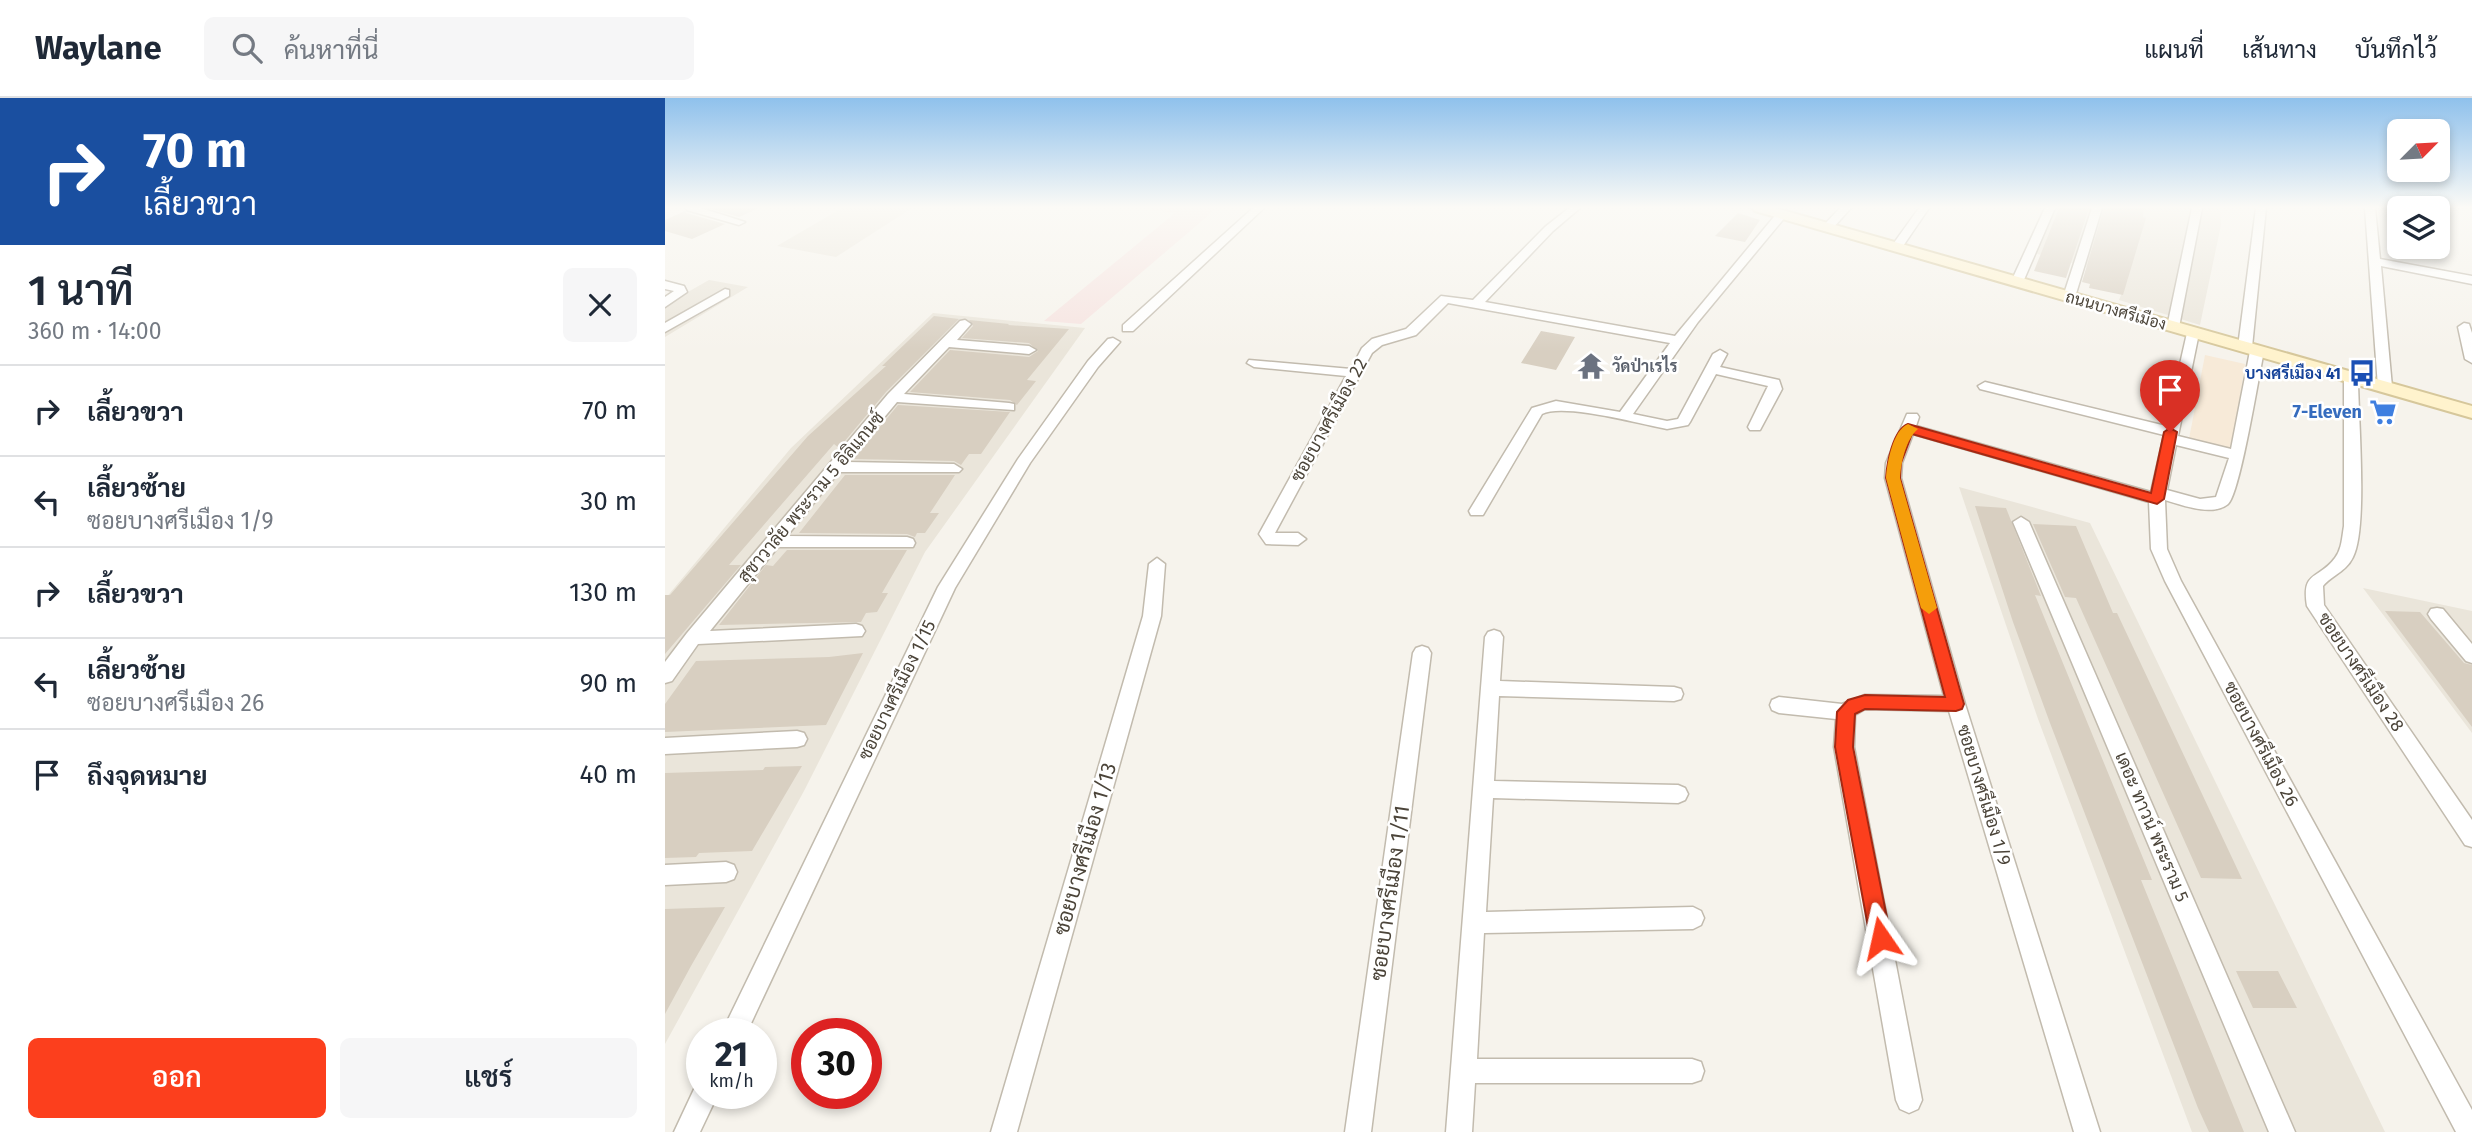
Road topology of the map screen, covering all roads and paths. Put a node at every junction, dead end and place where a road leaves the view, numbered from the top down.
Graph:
1 (1206, 256) edge
2 (1522, 256) edge
3 (1748, 256) edge
4 (1929, 256) edge
5 (2028, 256) edge
6 (2082, 256) edge
7 (2187, 256) edge
8 (2258, 256) edge
9 (2375, 256) edge
10 (2376, 261) junction
11 (2472, 280) edge
12 (2017, 282) junction
13 (665, 285) edge
14 (725, 293) dead end
15 (2069, 297) junction
16 (665, 303) edge
17 (1476, 304) junction
18 (965, 324) dead end
19 (2173, 327) junction
20 (2463, 327) dead end
21 (665, 328) edge
22 (1128, 328) dead end
23 (2193, 333) junction
24 (1679, 341) junction
25 (1113, 342) dead end
26 (946, 343) junction
27 (2251, 349) junction
28 (1029, 350) dead end
29 (1720, 354) dead end
30 (2472, 359) edge
31 (1254, 363) dead end
32 (1713, 369) junction
33 (1355, 373) junction
34 (2351, 378) junction
35 (1985, 386) dead end
36 (2385, 387) junction
37 (893, 397) junction
38 (1009, 407) dead end
39 (2472, 412) edge
40 (1624, 417) junction
41 (1755, 427) dead end
42 (2170, 436) junction
43 (2237, 455) junction
44 (835, 467) junction
45 (954, 469) dead end
46 (2157, 496) junction
47 (1478, 511) dead end
48 (2021, 522) dead end
49 (1298, 539) dead end
50 (774, 541) junction
51 (907, 543) dead end
52 (1157, 564) dead end
53 (2437, 614) dead end
54 (856, 631) dead end
55 (1495, 636) dead end
56 (693, 638) junction
57 (1422, 653) dead end
58 (2472, 656) edge
59 (665, 676) edge
60 (1491, 688) junction
61 (1674, 694) dead end
62 (1956, 704) junction
63 (1779, 705) dead end
64 (1846, 712) junction
65 (797, 739) dead end
66 (665, 746) edge
67 (1484, 789) junction
68 (1678, 794) dead end
69 (2472, 838) edge
70 (726, 872) dead end
71 (665, 875) edge
72 (1693, 918) dead end
73 (1474, 923) junction
74 (741, 1018) edge
75 (1463, 1071) junction
76 (1692, 1071) dead end
77 (1909, 1100) dead end
78 (698, 1109) edge
79 (687, 1132) edge
80 (1004, 1132) edge
81 (1358, 1132) edge
82 (1459, 1132) edge
83 (2087, 1132) edge
84 (2283, 1132) edge
85 (2470, 1132) edge

1 - 22 street
2 - 17 street
3 - 24 street
4 - 12 street, ถนนบางศรีเมือง
5 - 12 street
6 - 15 street
7 - 19 street
8 - 27 street
9 - 10 street
10 - 11 street
10 - 36 street
12 - 15 street, ถนนบางศรีเมือง
13 - 16 street
14 - 21 street
15 - 19 street, ถนนบางศรีเมือง
17 - 24 street, ซอยบางศรีเมือง 22
17 - 33 street, ซอยบางศรีเมือง 22
18 - 26 street, สุชาวาลัย พระราม 5 อิลิแกนซ์
19 - 23 street, ถนนบางศรีเมือง
20 - 30 street
23 - 27 street, ถนนบางศรีเมือง
23 - 42 street, ซอยบางศรีเมือง 26
24 - 40 street
25 - 74 street, ซอยบางศรีเมือง 1/15
26 - 28 street
26 - 37 street, สุชาวาลัย พระราม 5 อิลิแกนซ์
27 - 34 street, ถนนบางศรีเมือง
27 - 43 street
29 - 32 street
31 - 33 street
32 - 40 street
32 - 41 street
33 - 49 street, ซอยบางศรีเมือง 22
34 - 36 street, ถนนบางศรีเมือง
34 - 69 street, ซอยบางศรีเมือง 28
35 - 42 street
36 - 39 street, ถนนบางศรีเมือง
37 - 38 street
37 - 44 street, สุชาวาลัย พระราม 5 อิลิแกนซ์
40 - 47 street
42 - 43 street
42 - 46 street, ซอยบางศรีเมือง 26
43 - 46 street
44 - 45 street
44 - 50 street, สุชาวาลัย พระราม 5 อิลิแกนซ์
46 - 62 street, ซอยบางศรีเมือง 1/9
46 - 85 street, ซอยบางศรีเมือง 26
48 - 84 street, เดอะ ทาวน์ พระราม 5
50 - 51 street
50 - 56 street, สุชาวาลัย พระราม 5 อิลิแกนซ์
52 - 80 street, ซอยบางศรีเมือง 1/13
53 - 58 street
54 - 56 street
55 - 60 street
56 - 59 street, สุชาวาลัย พระราม 5 อิลิแกนซ์
57 - 81 street, ซอยบางศรีเมือง 1/11
60 - 61 street
60 - 67 street
62 - 64 street
62 - 83 street, ซอยบางศรีเมือง 1/9
63 - 64 street
64 - 77 street
65 - 66 street
67 - 68 street
67 - 73 street
70 - 71 street
72 - 73 street
73 - 75 street
75 - 76 street
75 - 82 street
78 - 79 street

